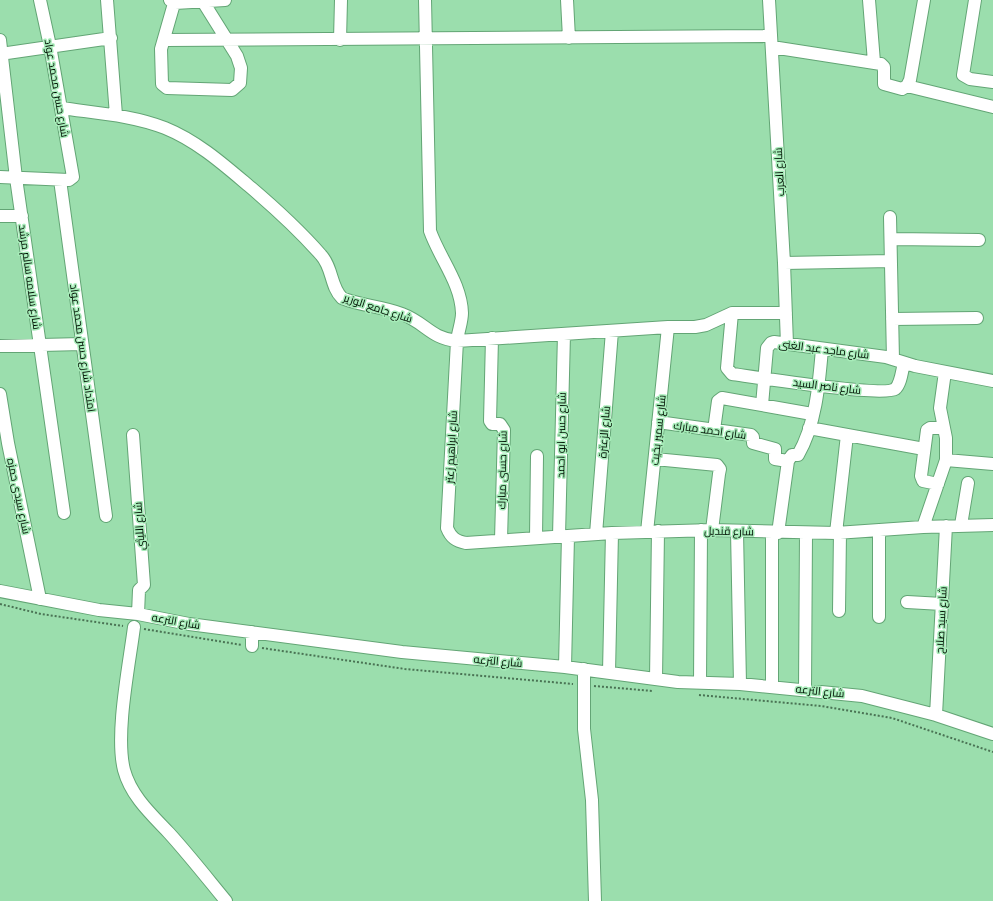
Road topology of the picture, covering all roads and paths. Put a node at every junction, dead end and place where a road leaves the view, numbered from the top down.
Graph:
1 (40, 0) edge
2 (107, 0) edge
3 (225, 0) edge
4 (341, 0) edge
5 (425, 0) edge
6 (567, 0) edge
7 (769, 0) edge
8 (869, 0) edge
9 (924, 0) edge
10 (974, 0) edge
11 (173, 1) edge
12 (202, 1) edge
13 (110, 38) junction
14 (569, 38) junction
15 (426, 39) junction
16 (0, 40) edge
17 (164, 40) junction
18 (340, 40) junction
19 (228, 41) junction
20 (772, 41) junction
21 (50, 46) junction
22 (1, 53) edge
23 (874, 62) junction
24 (993, 82) edge
25 (907, 86) junction
26 (993, 107) edge
27 (61, 108) junction
28 (116, 115) junction
29 (0, 177) edge
30 (16, 178) junction
31 (60, 180) junction
32 (0, 216) edge
33 (22, 216) junction
34 (890, 217) dead end
35 (891, 239) junction
36 (979, 240) dead end
37 (891, 261) junction
38 (784, 263) junction
39 (732, 313) junction
40 (786, 313) junction
41 (977, 318) dead end
42 (892, 319) junction
43 (668, 327) junction
44 (612, 331) junction
45 (564, 334) junction
46 (492, 338) junction
47 (456, 341) junction
48 (82, 344) junction
49 (787, 344) junction
50 (40, 345) junction
51 (0, 346) edge
52 (822, 349) junction
53 (898, 361) junction
54 (945, 372) junction
55 (765, 378) junction
56 (993, 381) edge
57 (818, 385) junction
58 (0, 394) edge
59 (762, 405) junction
60 (812, 414) junction
61 (658, 422) junction
62 (809, 428) junction
63 (943, 428) junction
64 (714, 430) junction
65 (132, 435) dead end
66 (848, 435) junction
67 (924, 449) junction
68 (537, 456) dead end
69 (655, 459) junction
70 (946, 460) junction
71 (788, 461) junction
72 (993, 464) edge
73 (968, 483) dead end
74 (938, 484) junction
75 (64, 513) dead end
76 (106, 516) dead end
77 (993, 525) edge
78 (946, 526) junction
79 (960, 526) junction
80 (923, 527) junction
81 (706, 530) junction
82 (879, 530) junction
83 (737, 531) junction
84 (652, 532) junction
85 (775, 532) junction
86 (838, 532) junction
87 (612, 533) junction
88 (806, 533) junction
89 (596, 534) junction
90 (564, 536) junction
91 (536, 538) junction
92 (501, 540) junction
93 (466, 543) joint
94 (0, 591) edge
95 (40, 599) junction
96 (907, 602) dead end
97 (0, 604) edge
98 (942, 604) junction
99 (839, 611) dead end
100 (138, 614) junction
101 (879, 617) dead end
102 (134, 627) junction
103 (252, 632) junction
104 (252, 646) junction
105 (565, 667) junction
106 (584, 669) junction
107 (609, 672) junction
108 (700, 683) junction
109 (740, 684) junction
110 (584, 685) junction
111 (655, 685) junction
112 (772, 687) junction
113 (805, 689) junction
114 (693, 694) dead end
115 (936, 715) junction
116 (993, 732) edge
117 (993, 752) edge
118 (226, 901) edge
119 (595, 901) edge

1 - 21 street, شارع حسن محمد عواد
2 - 13 street
3 - 12 street
4 - 18 street
5 - 15 street, شارع ابراهيم زعتر
6 - 14 street
7 - 20 street, شارع العرب
8 - 23 street
9 - 25 street
10 - 24 street
11 - 12 street
11 - 17 street
12 - 19 street
13 - 21 street
13 - 28 street
14 - 15 street
14 - 20 street
15 - 18 street
15 - 47 street, شارع ابراهيم زعتر
16 - 22 street, شارع سلامه سالم مرشد
17 - 19 street
17 - 19 street
18 - 19 street
20 - 23 street
20 - 38 street, شارع العرب
21 - 22 street
21 - 27 street, شارع حسن محمد عواد
22 - 30 street, شارع سلامه سالم مرشد
23 - 25 street
25 - 26 street
27 - 28 street, شارع جامع الوزير
27 - 31 street, شارع حسن محمد عواد
28 - 47 street, شارع جامع الوزير
29 - 30 street
30 - 31 street
30 - 33 street, شارع سلامه سالم مرشد
31 - 48 street, امتداد شارع حسن محمد عواد
32 - 33 street
33 - 50 street, شارع سلامه سالم مرشد
34 - 35 street, شارع ناصر السيد
35 - 36 street
35 - 37 street, شارع ناصر السيد
37 - 38 street
37 - 42 street, شارع ناصر السيد
38 - 40 street, شارع العرب
39 - 40 street, شارع جامع الوزير
39 - 43 street, شارع جامع الوزير
39 - 55 street, شارع ناصر السيد
40 - 49 street, شارع العرب
41 - 42 street
42 - 53 street, شارع ناصر السيد
43 - 44 street, شارع جامع الوزير
43 - 61 street, شارع سمير بخيت
44 - 45 street, شارع جامع الوزير
44 - 89 street, شارع الزعترة
45 - 46 street, شارع جامع الوزير
45 - 90 street, شارع حسن ابو احمد
46 - 47 street, شارع جامع الوزير
46 - 92 street, شارع حسنى مبارك
47 - 93 street, شارع ابراهيم زعتر
48 - 50 street
48 - 76 street, امتداد شارع حسن محمد عواد
49 - 52 street, شارع ماجد عبد الغنى
49 - 55 street, شارع ماجد عبد الغنى
50 - 51 street
50 - 75 street, شارع سلامه سالم مرشد
52 - 53 street, شارع ماجد عبد الغنى
52 - 57 street
53 - 54 street, شارع ماجد عبد الغنى
53 - 57 street, شارع ناصر السيد
54 - 56 street, شارع ماجد عبد الغنى
54 - 63 street
55 - 57 street, شارع ناصر السيد
55 - 59 street, شارع ماجد عبد الغنى
57 - 60 street
58 - 95 street, شارع سيدى حمزه
59 - 60 street
59 - 64 street
60 - 62 street
61 - 64 street, شارع احمد مبارك
61 - 69 street, شارع سمير بخيت
62 - 66 street
62 - 71 street
63 - 67 street
63 - 70 street
64 - 71 street, شارع احمد مبارك
65 - 100 street, شارع الليثي
66 - 67 street
66 - 86 street
67 - 74 street
68 - 91 street
69 - 81 street
69 - 84 street, شارع سمير بخيت
70 - 72 street
70 - 74 street
71 - 85 street
73 - 79 street
74 - 80 street
77 - 79 street, شارع قنديل
78 - 79 street, شارع قنديل
78 - 80 street, شارع قنديل
78 - 98 street, شارع سيد صلاح
80 - 82 street, شارع قنديل
81 - 83 street, شارع قنديل
81 - 84 street, شارع قنديل
81 - 108 street
82 - 86 street, شارع قنديل
82 - 101 street
83 - 85 street, شارع قنديل
83 - 109 street
84 - 87 street, شارع قنديل
84 - 111 street, شارع سمير بخيت
85 - 88 street, شارع قنديل
85 - 112 street
86 - 88 street, شارع قنديل
86 - 99 street
87 - 89 street, شارع قنديل
87 - 107 street
88 - 113 street
89 - 90 street, شارع قنديل
90 - 91 street, شارع قنديل
90 - 105 street, شارع حسن ابو احمد
91 - 92 street, شارع قنديل
92 - 93 street, شارع قنديل
94 - 95 street, شارع الترعه
95 - 100 street, شارع الترعه
96 - 98 street
97 - 102 path
98 - 115 street, شارع سيد صلاح
100 - 103 street, شارع الترعه
102 - 104 path
102 - 118 street
103 - 104 street
103 - 105 street, شارع الترعه
104 - 110 path
105 - 106 street, شارع الترعه
106 - 107 street, شارع الترعه
106 - 110 street
107 - 111 street, شارع الترعه
108 - 109 street, شارع الترعه
108 - 111 street, شارع الترعه
109 - 112 street, شارع الترعه
110 - 111 path
110 - 119 street
112 - 113 street, شارع الترعه
113 - 115 street, شارع الترعه
114 - 117 path
115 - 116 street, شارع الترعه

